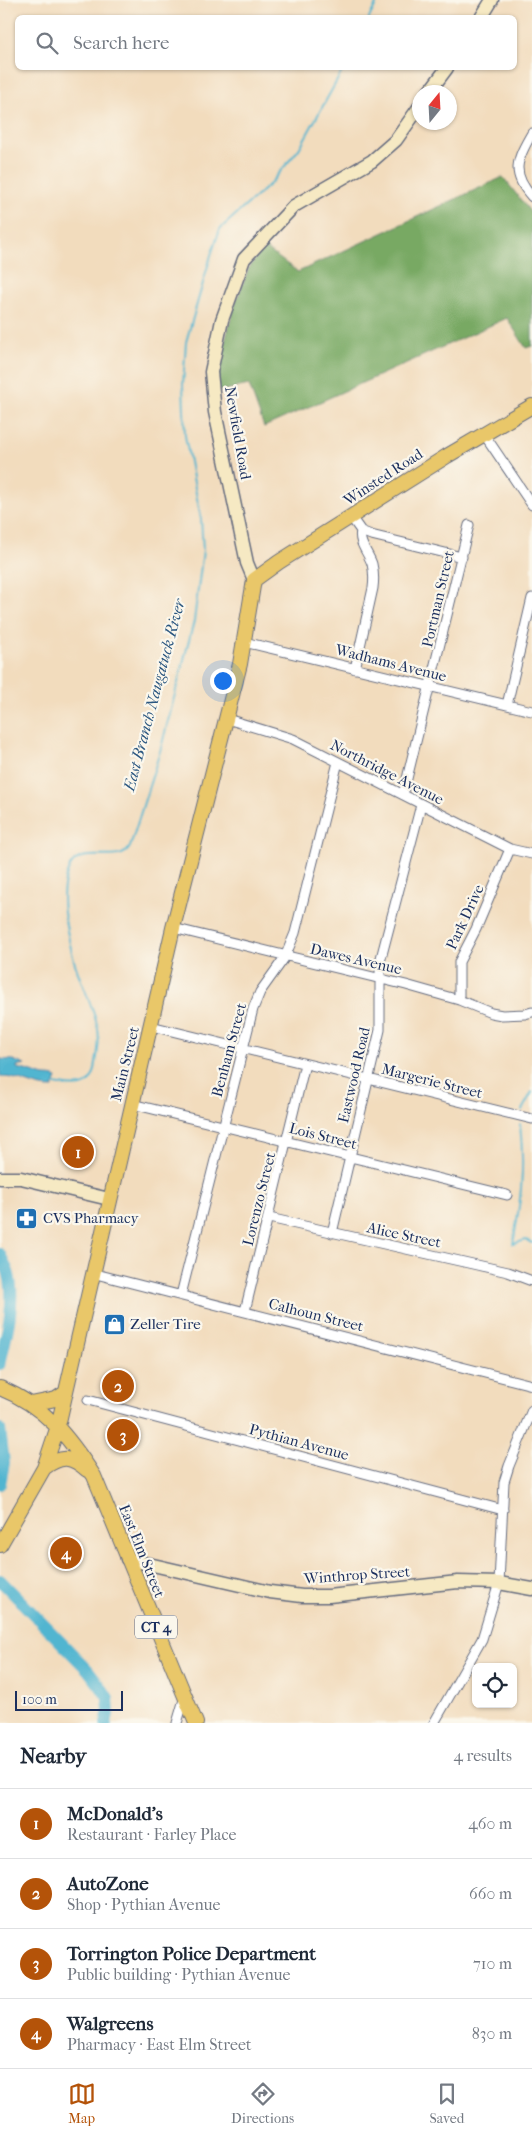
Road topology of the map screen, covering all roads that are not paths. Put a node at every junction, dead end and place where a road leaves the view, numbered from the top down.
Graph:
1 (492, 0) edge
2 (483, 15) edge
3 (446, 70) edge
4 (434, 85) edge
5 (412, 117) edge
6 (532, 133) edge
7 (532, 197) edge
8 (532, 406) edge
9 (484, 434) junction
10 (532, 506) edge
11 (351, 517) junction
12 (469, 525) dead end
13 (361, 531) junction
14 (462, 557) junction
15 (254, 580) junction
16 (532, 598) edge
17 (244, 642) junction
18 (356, 669) junction
19 (431, 687) junction
20 (507, 705) junction
21 (532, 711) edge
22 (227, 719) junction
23 (338, 762) junction
24 (403, 795) junction
25 (421, 805) junction
26 (510, 849) junction
27 (532, 854) edge
28 (173, 928) junction
29 (285, 957) junction
30 (379, 980) junction
31 (459, 1000) junction
32 (532, 1012) edge
33 (151, 1026) junction
34 (242, 1049) junction
35 (305, 1064) junction
36 (368, 1080) junction
37 (132, 1104) junction
38 (532, 1120) edge
39 (223, 1126) junction
40 (287, 1142) junction
41 (349, 1157) junction
42 (0, 1178) edge
43 (508, 1194) dead end
44 (109, 1199) junction
45 (268, 1218) junction
46 (332, 1233) junction
47 (92, 1273) junction
48 (532, 1281) edge
49 (181, 1295) junction
50 (245, 1312) junction
51 (532, 1385) edge
52 (6, 1390) edge
53 (65, 1394) junction
54 (88, 1400) dead end
55 (31, 1404) junction
56 (532, 1410) edge
57 (58, 1426) junction
58 (44, 1468) junction
59 (94, 1476) junction
60 (503, 1510) junction
61 (0, 1545) edge
62 (127, 1559) junction
63 (499, 1583) junction
64 (532, 1589) edge
65 (185, 1696) junction
66 (176, 1723) edge
67 (196, 1723) edge
68 (434, 1723) edge

1 - 2 street
3 - 4 street
5 - 15 street, Newfield Road
6 - 7 street
8 - 9 main road, Winsted Road
9 - 10 street
9 - 11 main road, Winsted Road
11 - 13 street
11 - 15 main road, Winsted Road
12 - 14 street, Portman Street
13 - 14 street
13 - 18 street
14 - 19 street, Portman Street
15 - 17 main road, Main Street
16 - 20 street
17 - 18 street, Wadhams Avenue
17 - 22 main road, Main Street
18 - 19 street, Wadhams Avenue
19 - 20 street, Wadhams Avenue
19 - 24 street, Portman Street
20 - 21 street, Wadhams Avenue
22 - 23 street, Northridge Avenue
22 - 28 main road, Main Street
23 - 24 street, Northridge Avenue
23 - 29 street, Benham Street
24 - 25 street, Northridge Avenue
25 - 26 street, Northridge Avenue
25 - 30 street, Eastwood Road
26 - 27 street, Northridge Avenue
26 - 31 street, Park Drive
28 - 29 street, Dawes Avenue
28 - 33 main road, Main Street
29 - 30 street, Dawes Avenue
29 - 34 street, Benham Street
30 - 31 street, Dawes Avenue
30 - 36 street, Eastwood Road
31 - 32 street, Dawes Avenue
33 - 34 street, Margerie Street
33 - 37 main road, Main Street
34 - 35 street, Margerie Street
34 - 39 street, Benham Street
35 - 36 street, Margerie Street
35 - 40 street, Lorenzo Street
36 - 38 street, Margerie Street
36 - 41 street, Eastwood Road
37 - 39 street, Lois Street
37 - 44 main road, Main Street
39 - 40 street, Lois Street
39 - 49 street, Benham Street
40 - 41 street, Lois Street
40 - 45 street, Lorenzo Street
41 - 43 street, Lois Street
41 - 46 street, Eastwood Road
42 - 44 street
44 - 47 main road, Main Street
45 - 46 street, Alice Street
45 - 50 street, Lorenzo Street
46 - 48 street, Alice Street
47 - 49 street, Calhoun Street
47 - 53 main road, Main Street
49 - 50 street, Calhoun Street
50 - 51 street, Calhoun Street
52 - 55 main road, CT 4
53 - 55 main road
53 - 57 main road, Main Street
54 - 60 street, Pythian Avenue
55 - 57 main road, CT 4
56 - 60 street
57 - 58 main road, Main Street
57 - 59 main road, East Elm Street / CT 4
58 - 59 main road
58 - 61 main road, Main Street
59 - 62 main road, East Elm Street / CT 4
60 - 63 street
62 - 63 street, Winthrop Street
62 - 65 main road, East Elm Street / CT 4
63 - 64 street, Winthrop Street
63 - 68 street
65 - 66 street
65 - 67 main road, East Elm Street / CT 4

